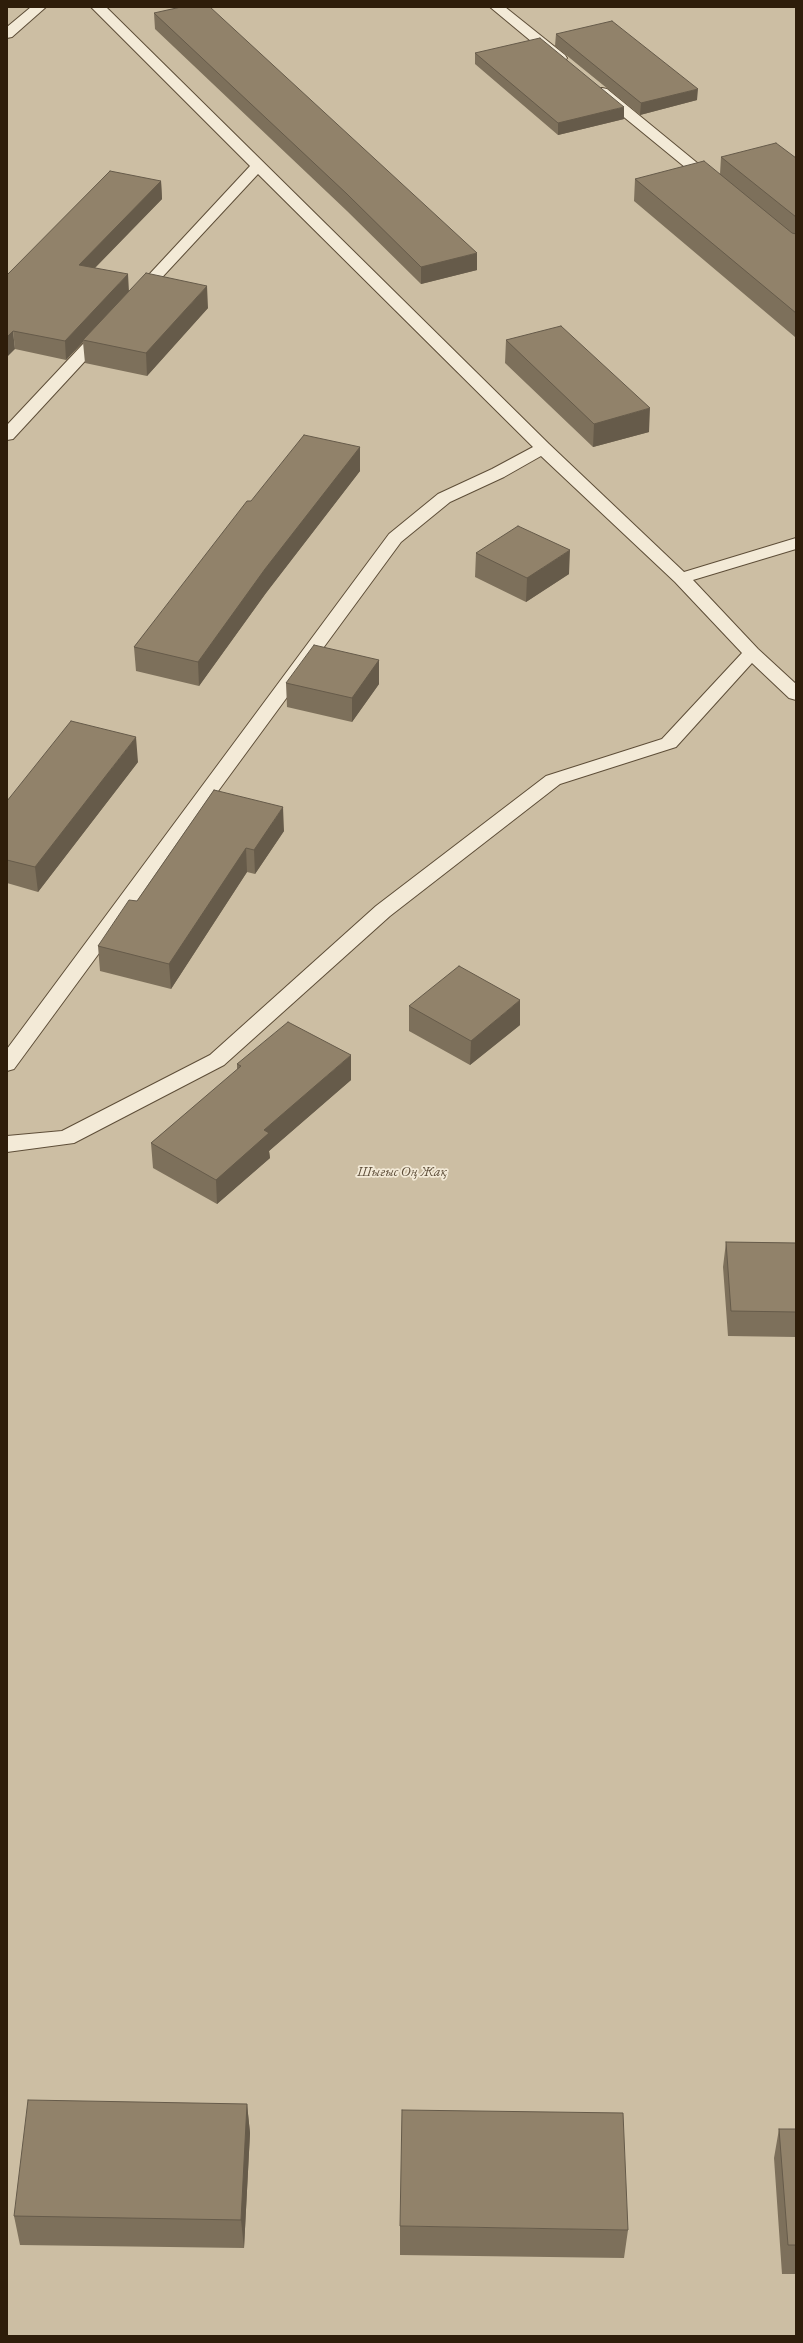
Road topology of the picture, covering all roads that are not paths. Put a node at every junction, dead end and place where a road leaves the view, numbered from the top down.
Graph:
1 (39, 7) edge
2 (98, 7) edge
3 (497, 7) edge
4 (7, 34) edge
5 (570, 67) edge
6 (589, 82) edge
7 (258, 166) junction
8 (723, 191) edge
9 (127, 307) edge
10 (116, 318) edge
11 (7, 435) edge
12 (543, 448) junction
13 (796, 543) edge
14 (681, 578) junction
15 (752, 653) junction
16 (796, 694) edge
17 (7, 1064) edge
18 (7, 1144) edge

1 - 4 lane
2 - 7 lane
3 - 5 lane
6 - 8 lane
7 - 9 lane
7 - 12 lane
10 - 11 lane
12 - 14 lane
12 - 17 lane
13 - 14 lane
14 - 15 lane
15 - 16 lane
15 - 18 lane

